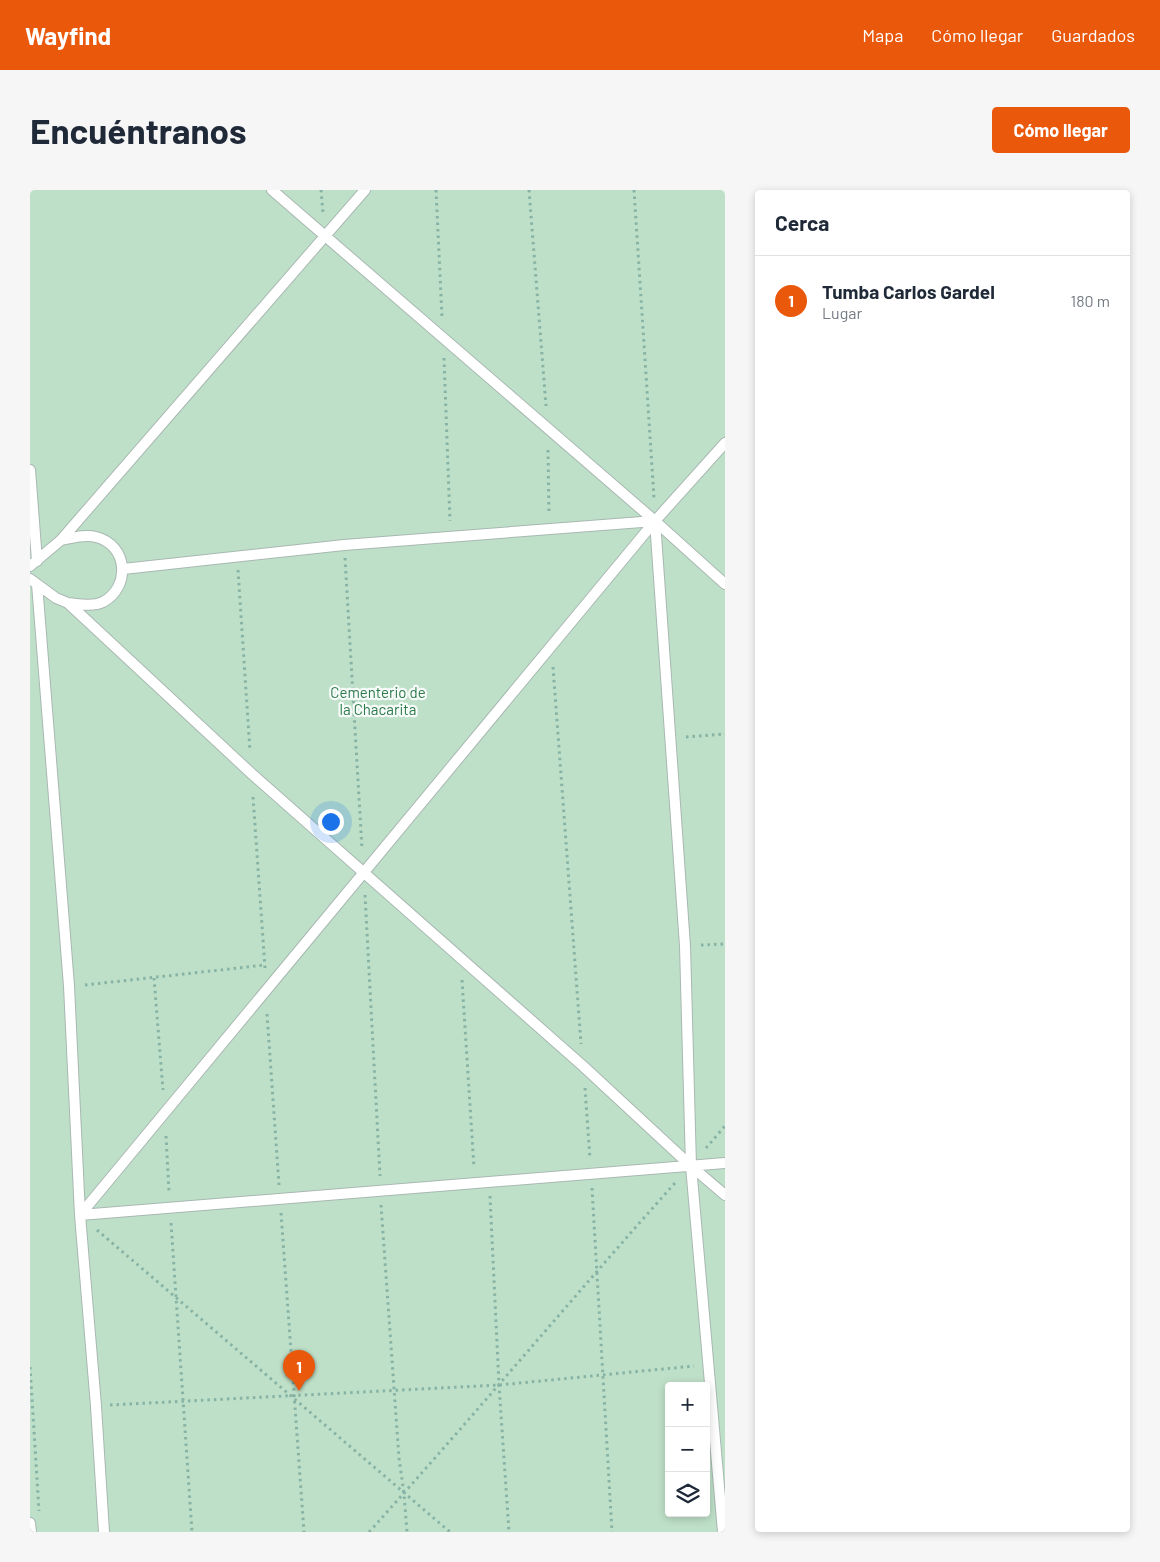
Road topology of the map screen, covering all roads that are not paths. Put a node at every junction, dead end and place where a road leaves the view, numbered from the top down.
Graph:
1 (272, 190) edge
2 (366, 190) edge
3 (325, 236) junction
4 (725, 443) edge
5 (30, 470) edge
6 (655, 522) junction
7 (61, 540) junction
8 (33, 563) edge
9 (123, 569) junction
10 (34, 581) edge
11 (725, 584) edge
12 (68, 604) junction
13 (364, 874) junction
14 (725, 1163) edge
15 (691, 1166) junction
16 (725, 1195) edge
17 (80, 1215) junction
18 (30, 1523) edge
19 (31, 1532) edge
20 (104, 1532) edge
21 (723, 1532) edge

1 - 3 lane
2 - 3 lane
3 - 6 lane
3 - 7 lane
4 - 6 lane
5 - 8 lane
6 - 9 lane
6 - 11 lane
6 - 13 lane
6 - 15 lane
7 - 8 lane
7 - 9 lane
9 - 12 lane
10 - 12 lane
10 - 17 lane
12 - 13 lane
13 - 15 lane
13 - 17 lane
14 - 15 lane
15 - 16 lane
15 - 17 lane
15 - 21 lane
17 - 20 lane
18 - 19 lane

